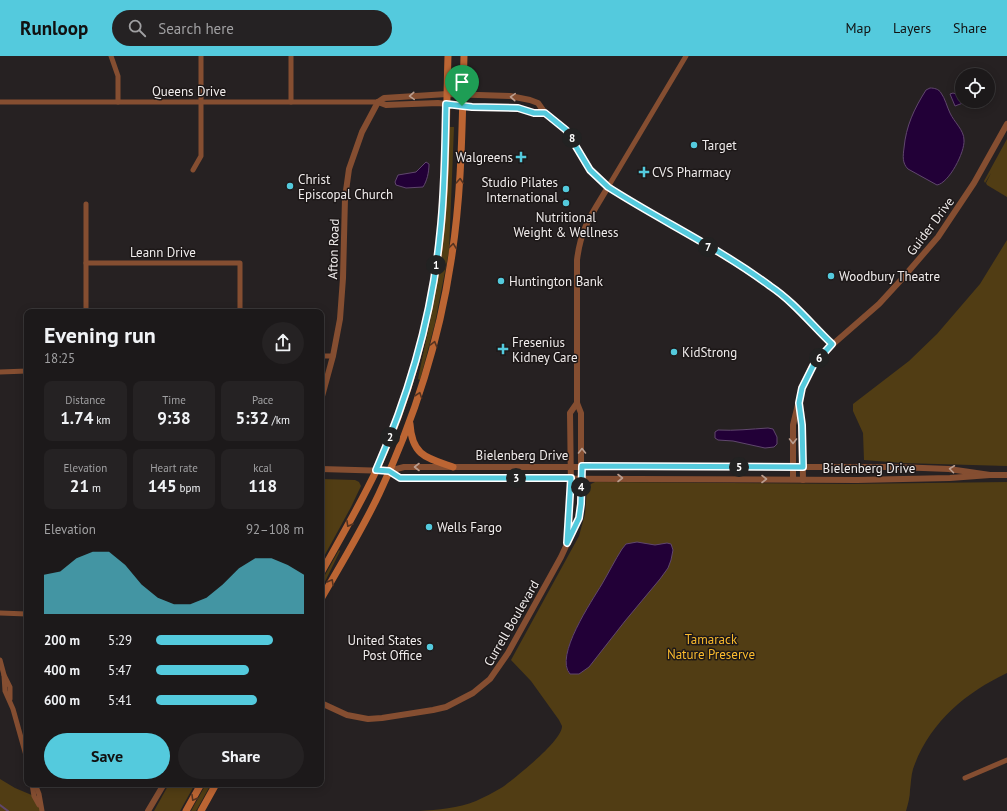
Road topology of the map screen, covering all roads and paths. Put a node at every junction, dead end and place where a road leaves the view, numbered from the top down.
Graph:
1 (111, 56) edge
2 (201, 56) edge
3 (291, 56) edge
4 (448, 56) edge
5 (464, 56) edge
6 (686, 56) edge
7 (447, 94) junction
8 (463, 95) junction
9 (0, 102) edge
10 (118, 102) junction
11 (201, 102) junction
12 (291, 102) junction
13 (378, 102) junction
14 (446, 104) junction
15 (462, 106) junction
16 (545, 113) junction
17 (1007, 124) edge
18 (193, 170) dead end
19 (608, 187) junction
20 (86, 204) dead end
21 (86, 263) junction
22 (86, 309) edge
23 (240, 309) edge
24 (832, 344) junction
25 (324, 356) edge
26 (333, 356) junction
27 (24, 371) edge
28 (0, 372) edge
29 (324, 389) edge
30 (577, 403) junction
31 (799, 403) junction
32 (410, 420) junction
33 (571, 466) junction
34 (582, 466) junction
35 (453, 467) junction
36 (793, 467) junction
37 (803, 467) junction
38 (324, 469) edge
39 (376, 470) junction
40 (389, 471) junction
41 (990, 475) junction
42 (1007, 475) edge
43 (571, 478) junction
44 (581, 478) junction
45 (793, 479) junction
46 (803, 480) junction
47 (567, 543) junction
48 (324, 568) edge
49 (324, 594) edge
50 (0, 613) edge
51 (24, 614) edge
52 (0, 660) edge
53 (324, 705) edge
54 (24, 749) edge
55 (1007, 760) edge
56 (965, 778) dead end
57 (35, 787) edge
58 (162, 787) edge
59 (199, 787) edge
60 (214, 787) edge
61 (41, 809) edge
62 (148, 811) edge
63 (186, 811) edge
64 (201, 811) edge

1 - 10 street
2 - 11 street
3 - 12 street
4 - 7 main road
5 - 8 main road
6 - 19 street
7 - 8 street, Queens Drive
7 -> 13 street, Queens Drive
7 - 14 main road
8 - 15 main road
16 -> 8 street, Queens Drive
9 - 10 street, Queens Drive
10 - 11 street, Queens Drive
11 - 12 street, Queens Drive
11 - 18 street
12 - 13 street, Queens Drive
13 - 14 street, Queens Drive
13 - 26 street, Afton Road
14 - 15 street, Queens Drive
14 - 39 main road
15 - 16 street, Queens Drive
32 -> 15 main road
16 - 19 street, Queens Drive
17 - 24 street, Guider Drive
19 - 24 street, Queens Drive
19 - 30 street, Currell Boulevard
20 - 21 street
21 - 22 street
21 - 23 street, Leann Drive
24 - 31 street, Guider Drive
25 - 26 street
26 - 29 street, Afton Road
27 - 28 street
30 - 33 street, Currell Boulevard
34 -> 30 street, Currell Boulevard
31 -> 36 street, Guider Drive
31 - 37 street, Guider Drive
32 - 35 main road
32 - 40 main road
33 - 34 street, Bielenberg Drive
33 - 35 street, Bielenberg Drive
33 - 43 street, Currell Boulevard
34 - 36 street, Bielenberg Drive
34 - 44 street, Currell Boulevard
35 -> 40 street, Bielenberg Drive
36 - 37 street, Bielenberg Drive
36 - 45 street, Guider Drive
41 -> 37 street, Bielenberg Drive
37 - 46 street, Guider Drive
38 - 39 street, Bielenberg Drive
39 - 40 street, Bielenberg Drive
39 -> 48 main road
40 - 43 street, Bielenberg Drive
49 -> 40 main road
41 - 42 street, Bielenberg Drive
41 - 46 street, Bielenberg Drive
43 - 44 street, Bielenberg Drive
43 - 47 street, Currell Boulevard
44 -> 45 street, Bielenberg Drive
44 - 47 street, Currell Boulevard
45 - 46 street, Bielenberg Drive
47 - 53 street, Currell Boulevard
50 - 51 street
52 - 54 street
55 - 56 street
57 - 61 street
58 - 62 street
59 -> 63 main road
60 - 64 main road

